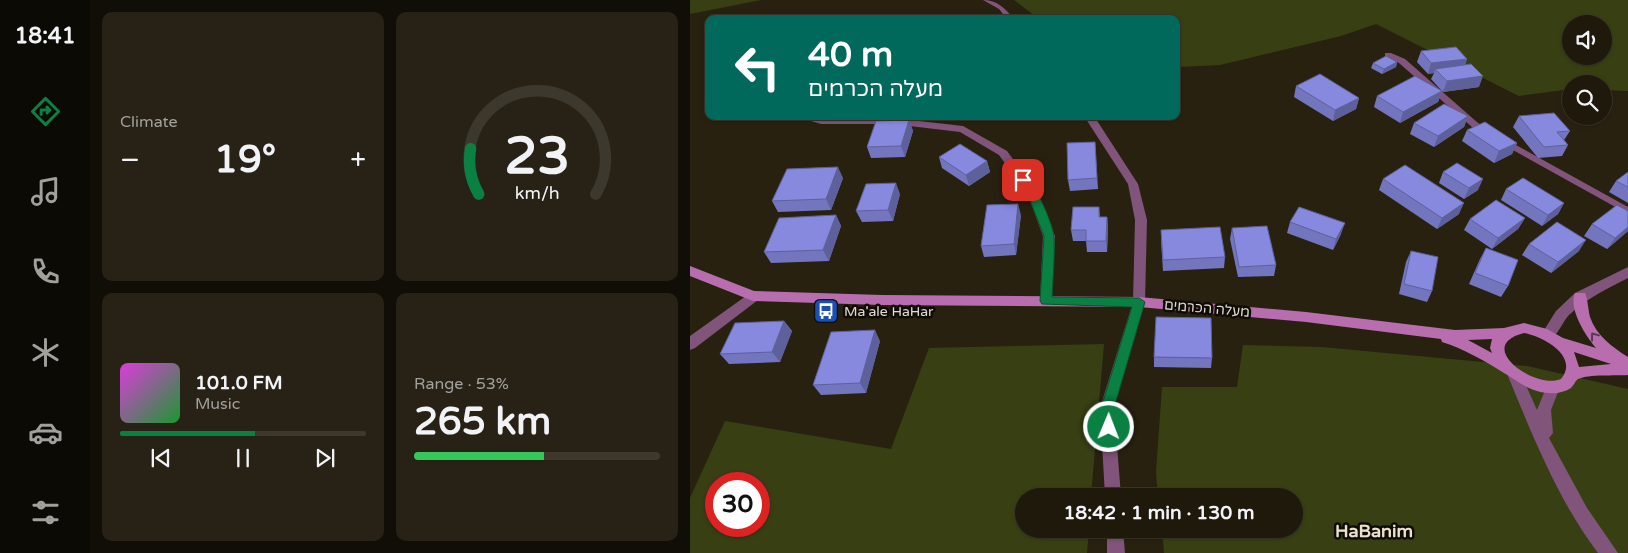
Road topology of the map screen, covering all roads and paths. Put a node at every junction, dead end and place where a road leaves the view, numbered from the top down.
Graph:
1 (986, 0) edge
2 (1008, 15) edge
3 (1388, 55) edge
4 (816, 120) edge
5 (1092, 120) edge
6 (1628, 211) edge
7 (690, 270) edge
8 (1628, 272) edge
9 (753, 296) junction
10 (1580, 297) junction
11 (1046, 301) junction
12 (1139, 302) junction
13 (1428, 332) junction
14 (1504, 333) junction
15 (1553, 339) junction
16 (690, 344) edge
17 (1627, 365) edge
18 (1511, 372) junction
19 (1572, 374) junction
20 (1553, 388) junction
21 (1549, 450) junction
22 (1113, 488) edge
23 (1115, 538) edge
24 (1116, 553) edge
25 (1609, 553) edge

1 - 2 lane
3 - 6 lane
4 - 11 street
5 - 12 street
7 - 9 street, מעלה הכרמים
8 - 10 street
9 - 11 street, מעלה הכרמים
9 - 16 street
10 - 15 street
17 -> 10 street
11 - 12 street, מעלה הכרמים
12 - 13 street, מעלה הכרמים
12 - 22 street
13 - 14 street, מעלה הכרמים
13 - 18 street, מעלה הכרמים
14 - 15 street
14 - 18 street
15 - 17 street
15 - 19 street
17 - 19 street
18 - 20 street
18 - 21 street
19 - 20 street
20 - 21 street
21 - 25 street
23 - 24 street

